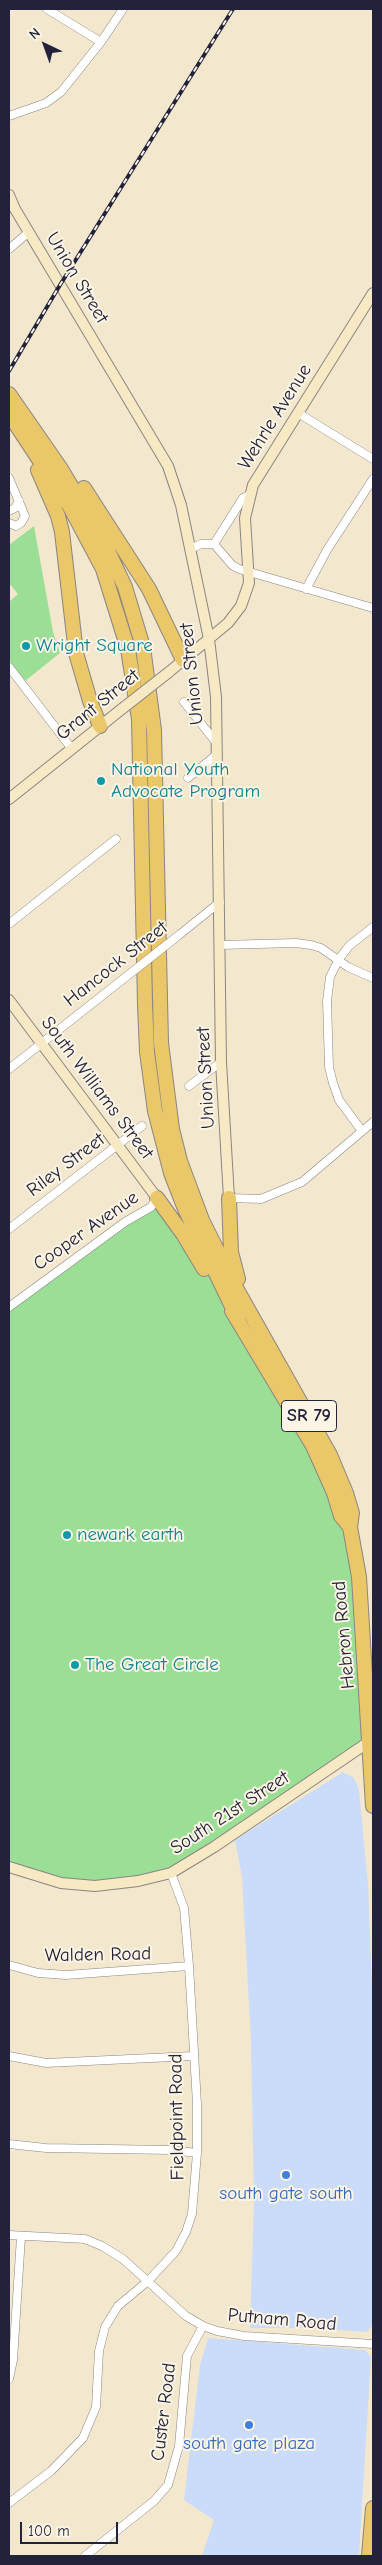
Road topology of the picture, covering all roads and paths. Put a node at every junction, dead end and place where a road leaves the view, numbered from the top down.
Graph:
1 (47, 9) edge
2 (123, 9) edge
3 (101, 42) junction
4 (9, 116) edge
5 (9, 195) edge
6 (29, 232) junction
7 (9, 249) edge
8 (373, 295) edge
9 (9, 394) edge
10 (298, 413) junction
11 (9, 415) edge
12 (46, 449) junction
13 (373, 459) edge
14 (9, 478) edge
15 (373, 479) edge
16 (249, 495) junction
17 (19, 501) junction
18 (9, 512) edge
19 (9, 523) edge
20 (214, 544) junction
21 (190, 549) junction
22 (250, 572) junction
23 (306, 589) junction
24 (373, 608) edge
25 (209, 639) junction
26 (183, 660) junction
27 (9, 667) edge
28 (184, 702) dead end
29 (100, 726) junction
30 (215, 741) junction
31 (72, 749) junction
32 (216, 754) junction
33 (188, 778) dead end
34 (9, 798) edge
35 (116, 839) dead end
36 (220, 902) junction
37 (9, 924) edge
38 (373, 926) edge
39 (220, 945) junction
40 (340, 959) junction
41 (373, 978) edge
42 (9, 1000) edge
43 (42, 1043) junction
44 (220, 1062) junction
45 (9, 1069) edge
46 (189, 1086) dead end
47 (373, 1122) edge
48 (142, 1126) dead end
49 (362, 1131) junction
50 (119, 1144) junction
51 (157, 1198) junction
52 (229, 1198) junction
53 (9, 1229) edge
54 (9, 1307) edge
55 (250, 1310) junction
56 (238, 1319) junction
57 (350, 1527) junction
58 (372, 1741) edge
59 (373, 1806) edge
60 (9, 1867) edge
61 (171, 1873) junction
62 (9, 1965) edge
63 (189, 1966) junction
64 (9, 2056) edge
65 (193, 2056) junction
66 (9, 2144) edge
67 (197, 2153) junction
68 (9, 2234) edge
69 (22, 2237) junction
70 (148, 2281) junction
71 (203, 2326) junction
72 (373, 2344) edge
73 (9, 2379) edge
74 (9, 2503) edge
75 (373, 2508) edge
76 (85, 2556) edge
77 (369, 2556) edge

1 - 3 street
2 - 3 street
3 - 4 street
5 - 6 street, Union Street
6 - 7 street
6 - 21 street, Union Street
8 - 10 street, Wehrle Avenue
9 - 12 highway, SR 79
10 - 13 street
10 - 16 street, Wehrle Avenue
11 - 29 highway
11 - 56 highway, SR 79
12 - 26 highway
12 - 55 highway, SR 79
14 - 17 street
15 - 23 street
16 - 20 street
16 - 22 street, Wehrle Avenue
17 - 18 street
17 - 19 street
20 - 21 street
20 - 22 street
21 - 25 street, Union Street
22 - 23 street
22 - 25 street, Wehrle Avenue
23 - 24 street
25 - 26 street, Grant Street
25 - 30 street, Union Street
26 - 29 street, Grant Street, bridge
27 - 31 street
28 - 30 street
29 - 31 street, Grant Street
30 - 32 street, Union Street
31 - 34 street, Grant Street
32 - 33 street
32 - 36 street, Union Street
35 - 37 street
36 - 39 street, Union Street
36 - 43 street, Hancock Street, bridge
38 - 40 street
39 - 40 street
39 - 44 street, Union Street
40 - 41 street
40 - 49 street
42 - 43 street, South Williams Street
43 - 45 street, Hancock Street
43 - 50 street, South Williams Street
44 - 46 street
44 - 52 street, Union Street
47 - 49 street
48 - 50 street, Riley Street
49 - 52 street
50 - 51 street, South Williams Street
50 - 53 street, Riley Street
51 - 54 street, Cooper Avenue
51 - 56 highway
52 - 55 highway
55 - 57 highway, Hebron Road / SR 79
56 - 57 highway, Hebron Road / SR 79
57 - 58 highway, Hebron Road / SR 79
58 - 59 highway, Hebron Road / SR 79
58 - 61 street, South 21st Street
60 - 61 street, South 21st Street
61 - 63 street, Fieldpoint Road
62 - 63 street, Walden Road
63 - 65 street, Fieldpoint Road
64 - 65 street
65 - 67 street, Fieldpoint Road
66 - 67 street
67 - 70 street, Fieldpoint Road
68 - 69 street, Putnam Road
69 - 70 street, Putnam Road
69 - 73 street
70 - 71 street, Putnam Road
70 - 74 street, Fieldpoint Road
71 - 72 street, Putnam Road
71 - 76 street, Custer Road
75 - 77 highway

